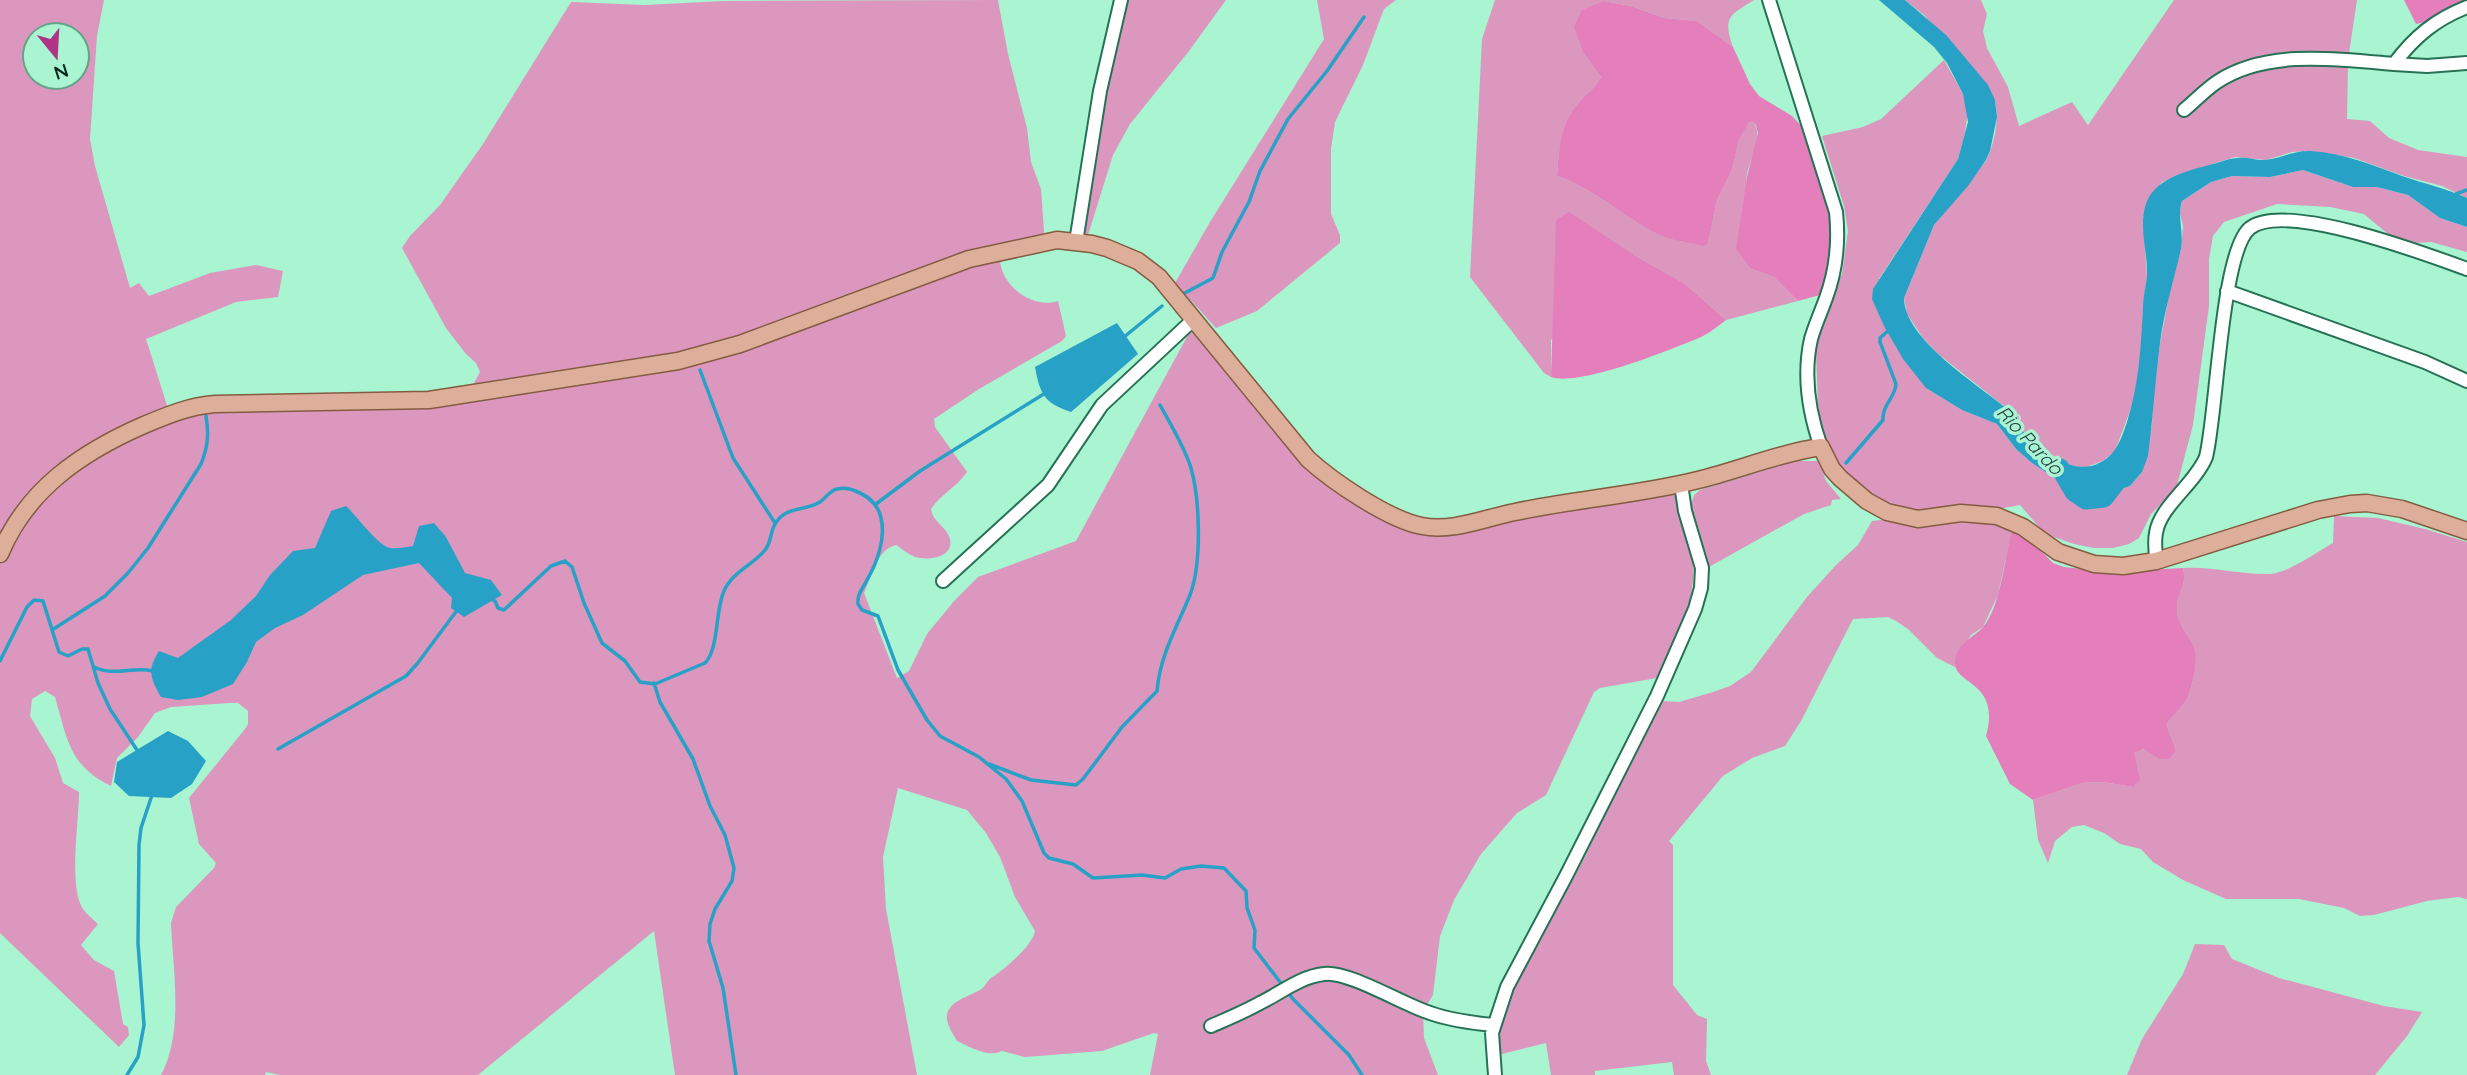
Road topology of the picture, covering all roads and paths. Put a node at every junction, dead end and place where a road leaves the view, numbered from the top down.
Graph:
1 (1121, 0) edge
2 (1769, 0) edge
3 (2467, 7) edge
4 (2467, 63) edge
5 (2394, 64) junction
6 (2184, 110) dead end
7 (1076, 242) junction
8 (2467, 270) edge
9 (2227, 291) junction
10 (1194, 319) junction
11 (2467, 381) edge
12 (1821, 447) junction
13 (1681, 484) junction
14 (2467, 531) edge
15 (0, 554) edge
16 (2156, 562) junction
17 (943, 581) dead end
18 (1494, 1025) junction
19 (1211, 1026) dead end
20 (1495, 1075) edge

1 - 7 street
2 - 12 street
3 - 5 street
4 - 5 street
5 - 6 street
7 - 10 main road
7 - 15 main road
8 - 9 street
9 - 11 street
9 - 16 street
10 - 13 main road
10 - 17 street
12 - 13 main road
12 - 16 main road
13 - 18 street
14 - 16 main road
18 - 19 street
18 - 20 street

